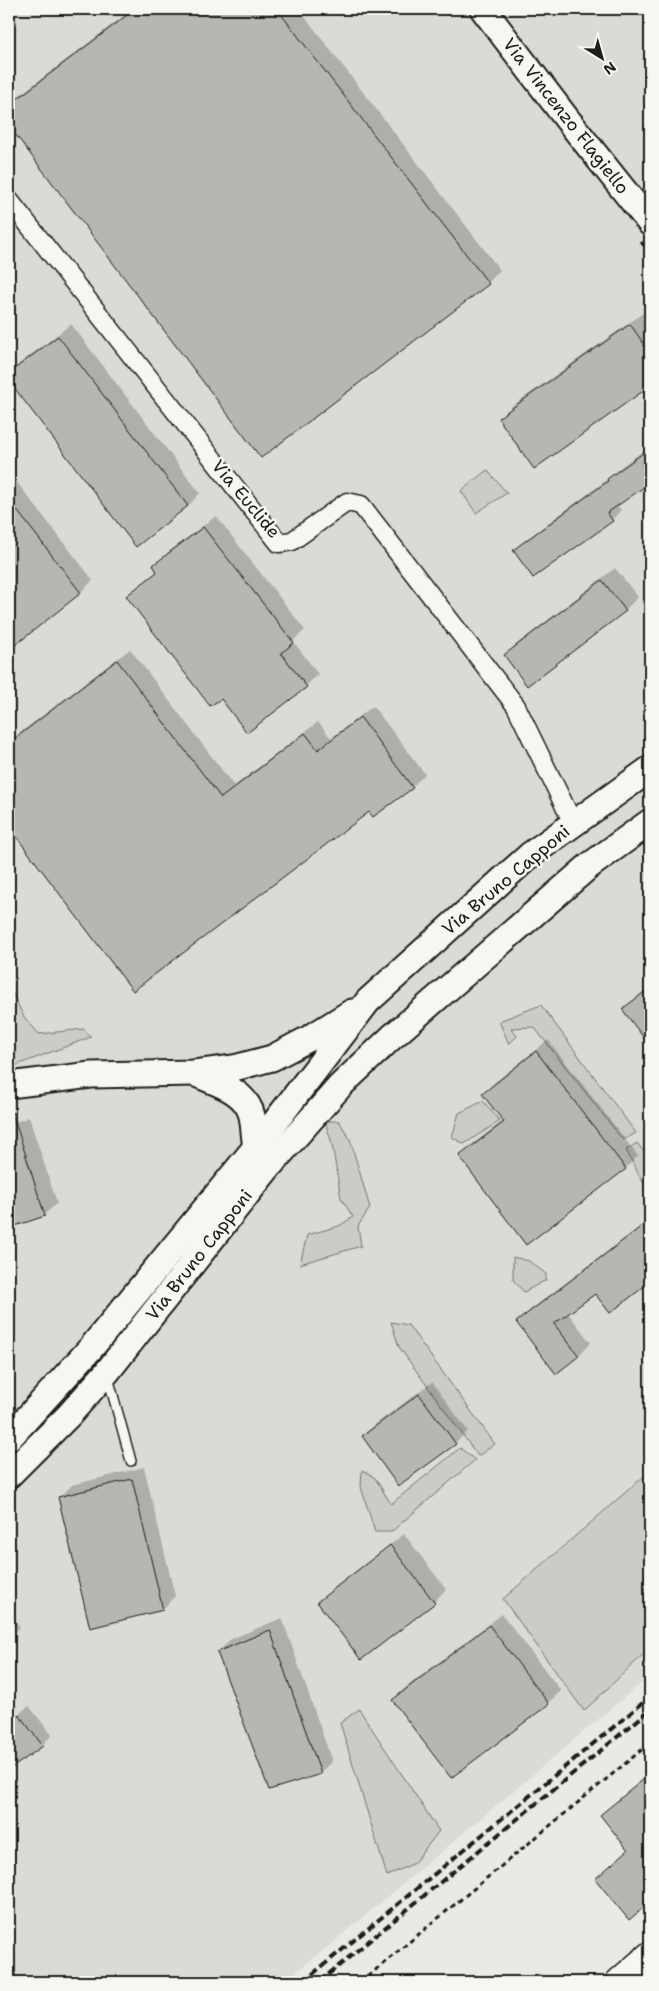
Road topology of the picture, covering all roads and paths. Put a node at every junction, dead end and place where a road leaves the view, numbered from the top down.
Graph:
1 (482, 9) edge
2 (9, 200) edge
3 (650, 223) edge
4 (650, 768) edge
5 (650, 822) edge
6 (574, 823) junction
7 (368, 1001) junction
8 (392, 1038) junction
9 (194, 1073) junction
10 (9, 1085) edge
11 (256, 1147) junction
12 (107, 1372) junction
13 (9, 1438) edge
14 (131, 1461) dead end
15 (9, 1475) edge
16 (650, 1743) edge
17 (650, 1956) edge
18 (361, 1982) edge
19 (620, 1982) edge

1 - 3 main road, Via Vincenzo Flagiello
2 - 6 street, Via Euclide
4 - 6 main road, Via Bruno Capponi
5 - 8 main road, Via Bruno Capponi
6 - 7 main road, Via Bruno Capponi
7 - 8 main road
7 - 9 main road
7 - 11 main road, Via Bruno Capponi
8 - 12 main road, Via Bruno Capponi
9 - 10 main road
9 - 11 main road
11 - 13 main road, Via Bruno Capponi
12 - 14 lane
12 - 15 main road, Via Bruno Capponi
16 - 18 path
17 - 19 highway

